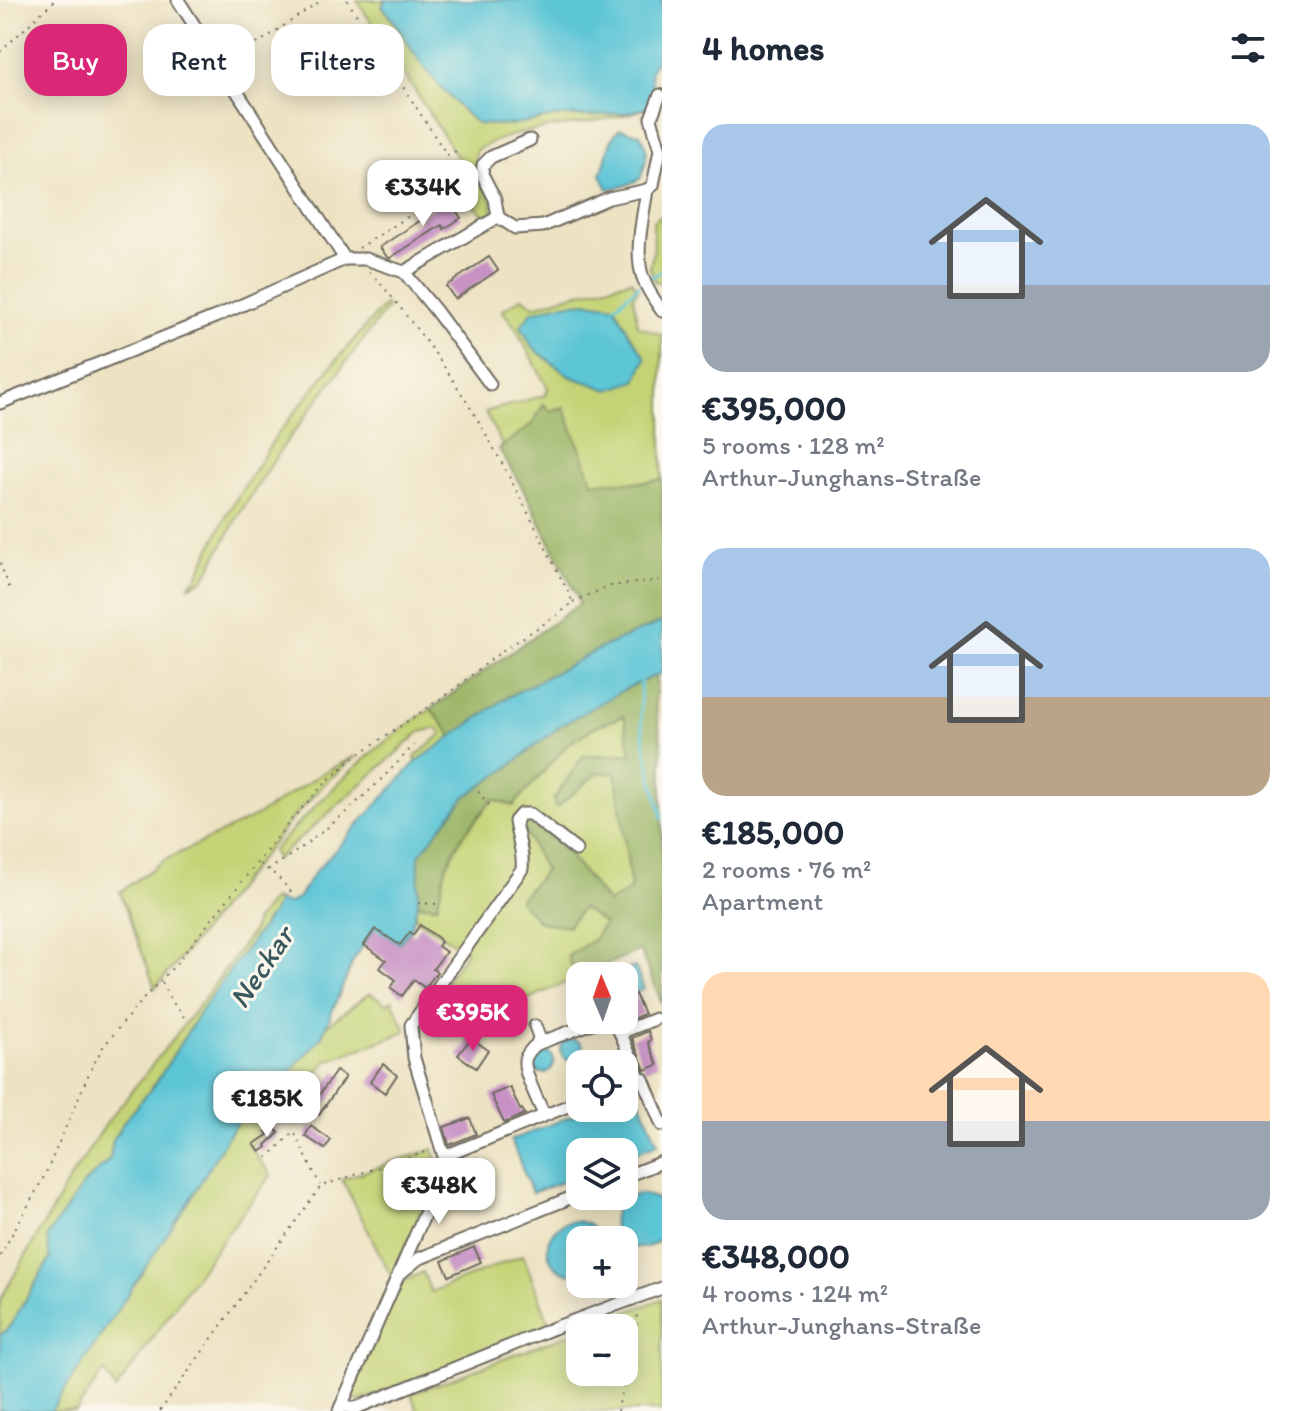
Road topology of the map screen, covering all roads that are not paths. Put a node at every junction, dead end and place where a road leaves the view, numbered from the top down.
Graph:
1 (178, 0) edge
2 (660, 95) dead end
3 (530, 140) dead end
4 (647, 190) junction
5 (498, 217) junction
6 (345, 259) junction
7 (404, 272) junction
8 (662, 311) edge
9 (490, 384) dead end
10 (0, 403) edge
11 (576, 850) dead end
12 (655, 1019) dead end
13 (535, 1026) dead end
14 (638, 1026) edge
15 (566, 1033) edge
16 (620, 1034) edge
17 (537, 1044) junction
18 (639, 1077) joint
19 (566, 1106) edge
20 (544, 1115) junction
21 (662, 1125) edge
22 (443, 1153) junction
23 (662, 1162) edge
24 (638, 1171) edge
25 (566, 1200) edge
26 (399, 1274) junction
27 (662, 1288) edge
28 (340, 1408) edge

1 - 6 street
2 - 4 street
3 - 5 street
4 - 5 street
4 - 8 street
5 - 7 street
6 - 7 street
6 - 10 street
7 - 9 street
11 - 22 street
12 - 14 street
13 - 17 street
15 - 17 street
16 - 18 street
17 - 20 street
18 - 21 street
19 - 20 street
20 - 22 street
22 - 26 street
23 - 24 street
25 - 26 street
26 - 28 street
27 - 28 street

